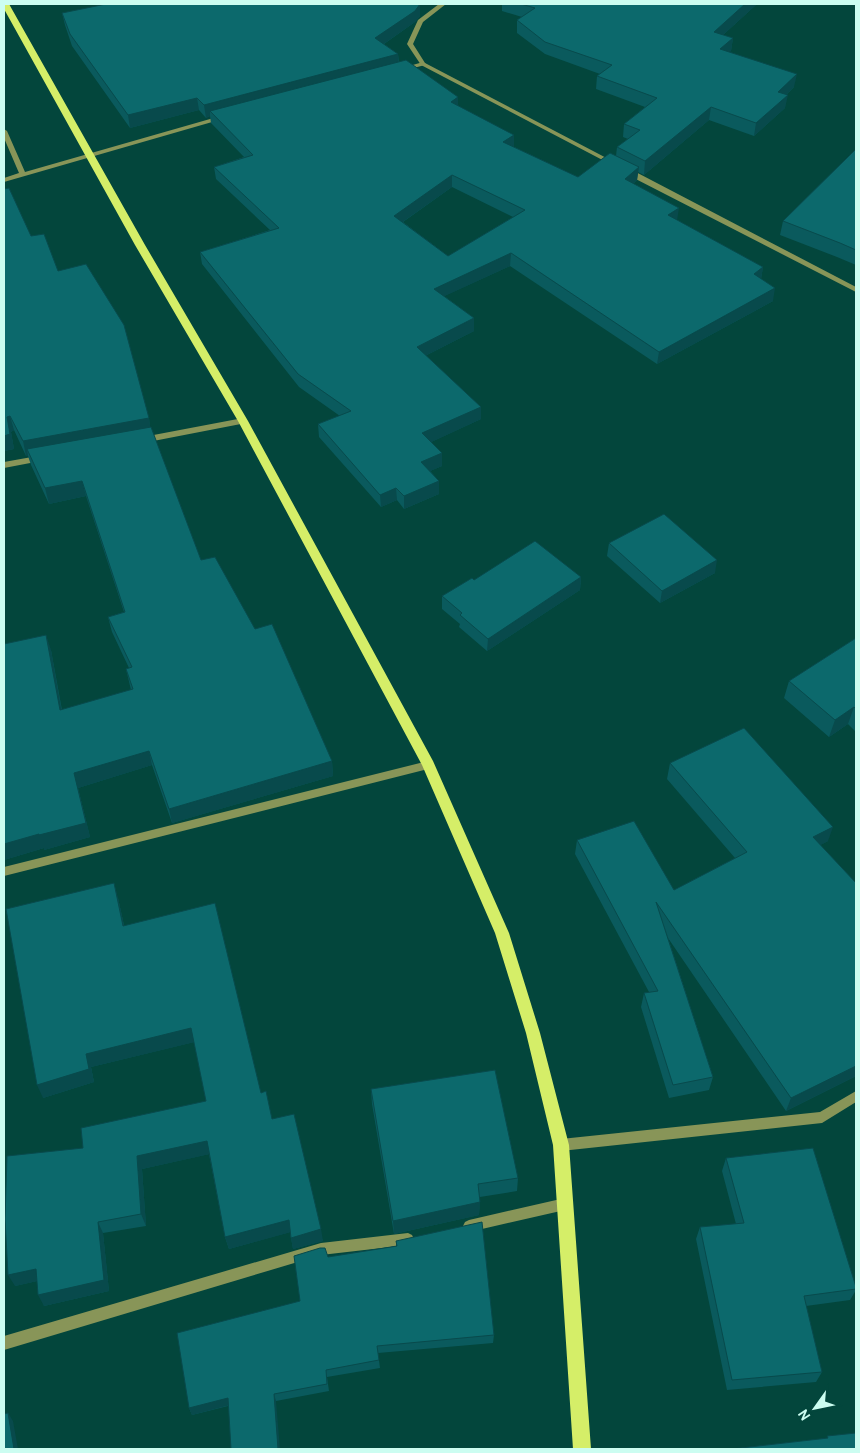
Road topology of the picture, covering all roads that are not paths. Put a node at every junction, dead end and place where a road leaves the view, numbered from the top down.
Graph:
1 (443, 4) edge
2 (8, 7) edge
3 (423, 64) junction
4 (397, 71) edge
5 (231, 115) edge
6 (4, 131) edge
7 (91, 155) junction
8 (23, 174) junction
9 (4, 180) edge
10 (856, 290) edge
11 (243, 422) junction
12 (138, 440) edge
13 (52, 456) edge
14 (4, 465) edge
15 (428, 764) junction
16 (4, 872) edge
17 (856, 1096) edge
18 (561, 1145) junction
19 (566, 1204) junction
20 (452, 1229) edge
21 (423, 1236) edge
22 (4, 1343) edge
23 (582, 1449) edge

1 - 3 street
2 - 7 main road
3 - 4 street
3 - 10 street
5 - 7 street
6 - 8 street
7 - 8 street
7 - 11 main road
8 - 9 street
11 - 12 street
11 - 15 main road
13 - 14 street
15 - 16 street
15 - 18 main road
17 - 18 street
18 - 19 main road
19 - 20 street
19 - 23 main road
21 - 22 street

